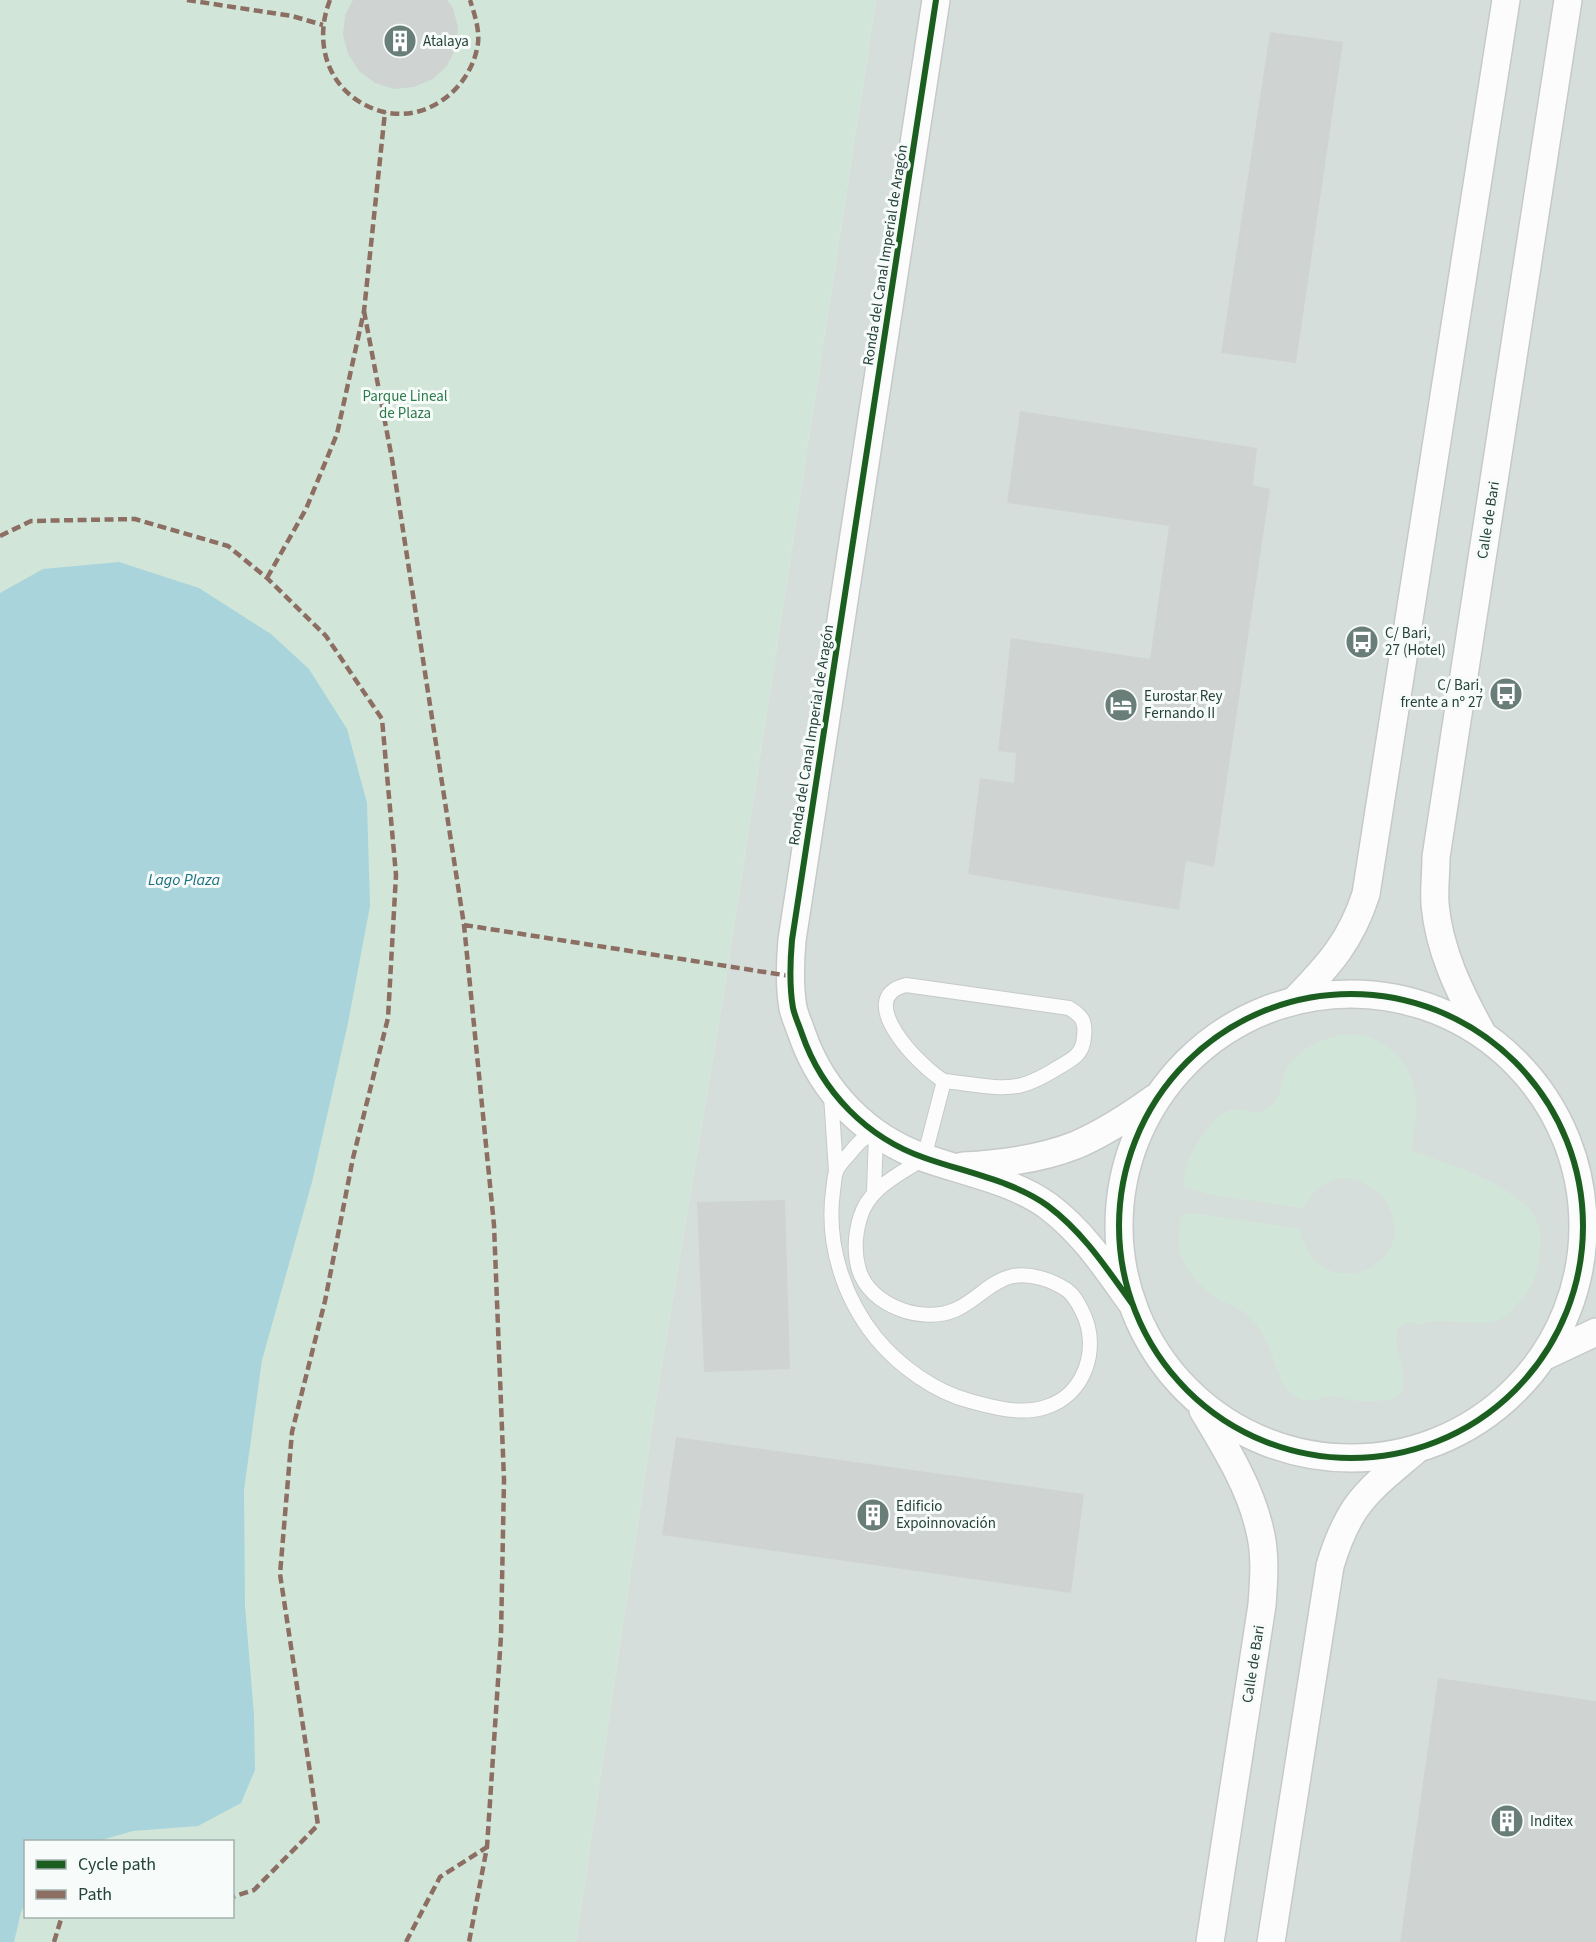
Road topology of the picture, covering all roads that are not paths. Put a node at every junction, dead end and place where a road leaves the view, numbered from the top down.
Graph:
1 (936, 0) edge
2 (1506, 0) edge
3 (1568, 0) edge
4 (1296, 999) junction
5 (1482, 1033) junction
6 (944, 1081) junction
7 (831, 1090) junction
8 (1158, 1096) junction
9 (876, 1133) junction
10 (924, 1158) junction
11 (953, 1167) junction
12 (836, 1171) junction
13 (874, 1191) junction
14 (1588, 1195) edge
15 (1133, 1305) junction
16 (1596, 1332) edge
17 (1543, 1357) junction
18 (1197, 1399) junction
19 (1417, 1449) junction
20 (1210, 1942) edge
21 (1271, 1942) edge

1 - 7 street, Ronda del Canal Imperial de Aragón
2 - 4 street
3 - 5 street, Calle de Bari
4 - 5 street
4 - 8 street
5 - 14 street
6 - 6 lane
6 - 10 lane
7 - 9 street, Ronda del Canal Imperial de Aragón
7 - 12 lane
8 - 11 street, Ronda del Canal Imperial de Aragón
8 - 15 street
9 - 10 street, Ronda del Canal Imperial de Aragón
9 - 12 lane
9 - 13 lane
10 - 11 street, Ronda del Canal Imperial de Aragón
10 - 13 lane
11 - 15 street, Ronda del Canal Imperial de Aragón
12 - 13 lane
14 - 17 street
15 - 18 street
16 - 17 street
17 - 19 street
18 - 19 street
18 - 20 street, Calle de Bari
19 - 21 street

